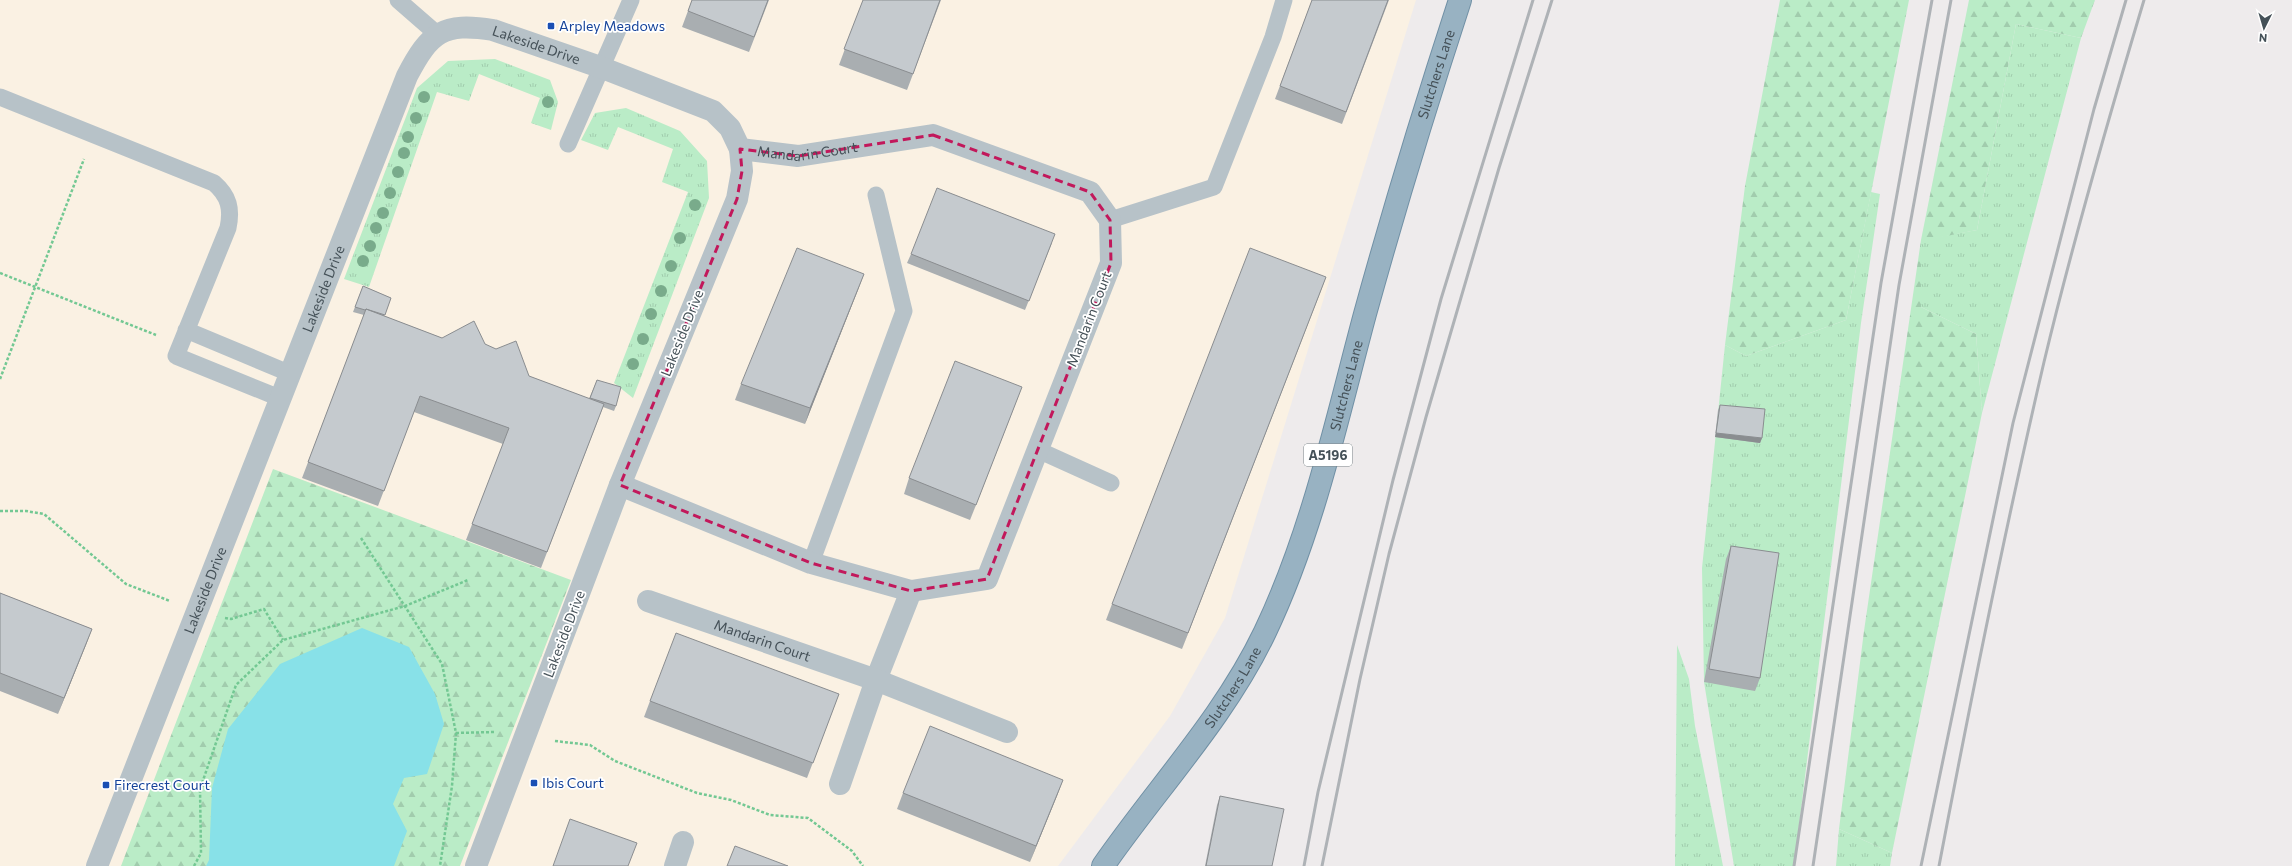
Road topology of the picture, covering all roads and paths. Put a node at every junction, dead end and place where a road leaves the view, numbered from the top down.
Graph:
1 (398, 0) edge
2 (631, 0) edge
3 (1284, 0) edge
4 (1460, 0) edge
5 (437, 34) junction
6 (600, 67) junction
7 (0, 97) edge
8 (94, 134) junction
9 (568, 144) dead end
10 (740, 149) junction
11 (876, 195) dead end
12 (1110, 220) junction
13 (0, 273) edge
14 (35, 287) junction
15 (181, 344) junction
16 (291, 374) junction
17 (0, 379) edge
18 (282, 399) junction
19 (1038, 450) junction
20 (1111, 483) dead end
21 (620, 485) junction
22 (0, 510) edge
23 (361, 538) dead end
24 (811, 563) junction
25 (468, 580) dead end
26 (911, 591) junction
27 (648, 601) dead end
28 (405, 606) junction
29 (196, 611) junction
30 (283, 640) junction
31 (876, 680) junction
32 (1007, 732) dead end
33 (456, 733) junction
34 (524, 738) junction
35 (840, 784) dead end
36 (683, 842) dead end
37 (97, 866) edge
38 (194, 866) edge
39 (440, 866) edge
40 (476, 866) edge
41 (675, 866) edge
42 (863, 866) edge
43 (1103, 866) edge

1 - 5 lane
2 - 6 lane
3 - 12 lane
4 - 43 highway, Slutchers Lane / A5196
5 - 6 street, Lakeside Drive
5 - 16 street, Lakeside Drive
6 - 9 lane
6 - 10 street, Lakeside Drive
7 - 8 lane
8 - 14 path
8 - 15 lane
10 - 12 street, Mandarin Court
10 - 21 street, Lakeside Drive
11 - 24 lane
12 - 19 street, Mandarin Court
13 - 14 path
14 - 15 path
14 - 17 path
15 - 16 lane
15 - 18 lane
16 - 18 street, Lakeside Drive
18 - 29 street, Lakeside Drive
19 - 20 lane
19 - 26 street, Mandarin Court
21 - 24 street, Mandarin Court
21 - 34 street, Lakeside Drive
22 - 29 path
23 - 28 path
24 - 26 street, Mandarin Court
25 - 28 path
26 - 31 street
27 - 31 street, Mandarin Court
28 - 30 path
28 - 33 path
29 - 30 path
29 - 37 street, Lakeside Drive
30 - 38 path
31 - 32 street, Mandarin Court
31 - 35 street
33 - 34 path
33 - 39 path
34 - 40 street, Lakeside Drive
34 - 42 path
36 - 41 street

